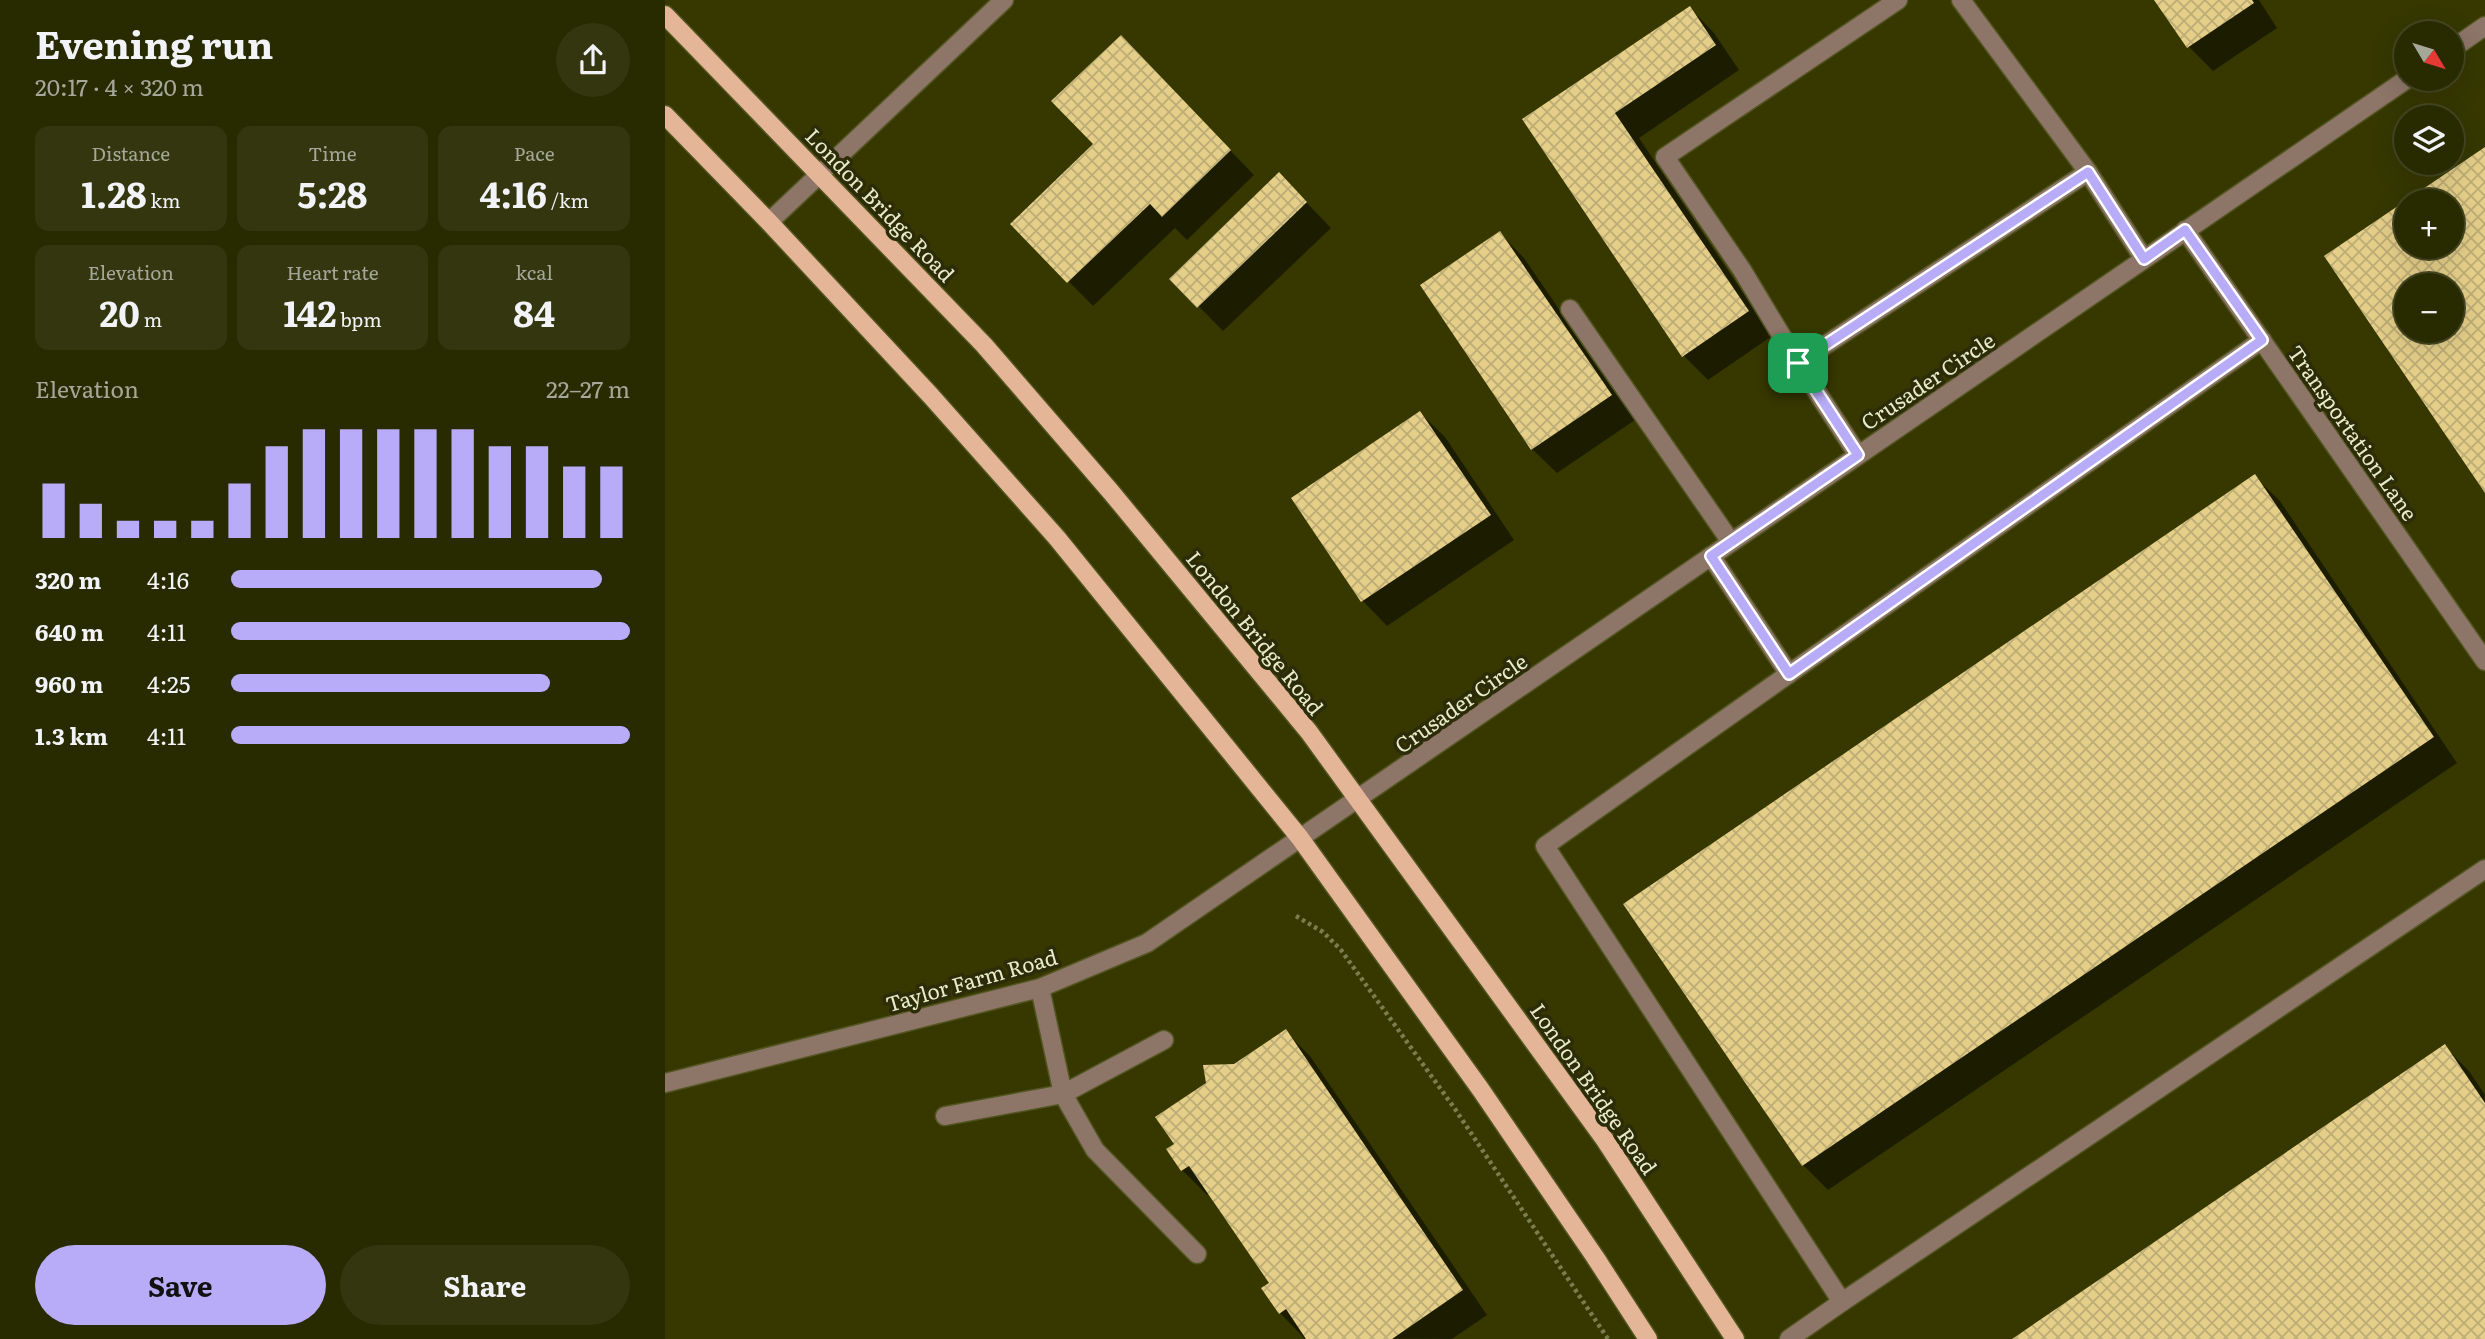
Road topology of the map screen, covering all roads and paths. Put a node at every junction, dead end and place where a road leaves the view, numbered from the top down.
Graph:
1 (1004, 0) edge
2 (1898, 0) edge
3 (1961, 0) edge
4 (665, 15) edge
5 (2485, 26) edge
6 (2464, 41) edge
7 (2394, 88) edge
8 (665, 116) edge
9 (2088, 172) junction
10 (820, 174) junction
11 (769, 222) junction
12 (2185, 230) junction
13 (2144, 259) junction
14 (1570, 309) dead end
15 (2262, 340) junction
16 (1798, 363) junction
17 (1858, 455) junction
18 (1731, 542) junction
19 (1711, 556) junction
20 (2485, 661) edge
21 (1789, 674) junction
22 (1359, 799) junction
23 (1300, 838) junction
24 (2485, 869) edge
25 (1296, 916) dead end
26 (1039, 988) junction
27 (1164, 1040) dead end
28 (665, 1083) edge
29 (1063, 1094) junction
30 (944, 1116) dead end
31 (1197, 1254) dead end
32 (1842, 1302) junction
33 (1608, 1339) edge
34 (1648, 1339) edge
35 (1735, 1339) edge
36 (1789, 1339) edge

1 - 10 street
2 - 16 street
3 - 9 street
4 - 10 main road, London Bridge Road
5 - 6 street
7 - 12 street, Crusader Circle
8 - 11 main road
9 - 13 street
9 - 16 street
10 - 11 street
10 - 22 main road, London Bridge Road
11 - 23 main road
12 - 13 street, Crusader Circle
12 - 15 street, Transportation Lane
13 - 17 street, Crusader Circle
14 - 18 street
15 - 20 street, Transportation Lane
15 - 21 street
16 - 17 street
17 - 18 street, Crusader Circle
18 - 19 street, Crusader Circle
19 - 21 street
19 - 22 street, Crusader Circle
21 - 32 street
22 - 23 street, Crusader Circle
22 - 35 main road, London Bridge Road
23 - 26 street, Taylor Farm Road
23 - 34 main road
24 - 32 street
25 - 33 path
26 - 28 street, Taylor Farm Road
26 - 29 street
27 - 29 street
29 - 30 street
29 - 31 street
32 - 36 street

